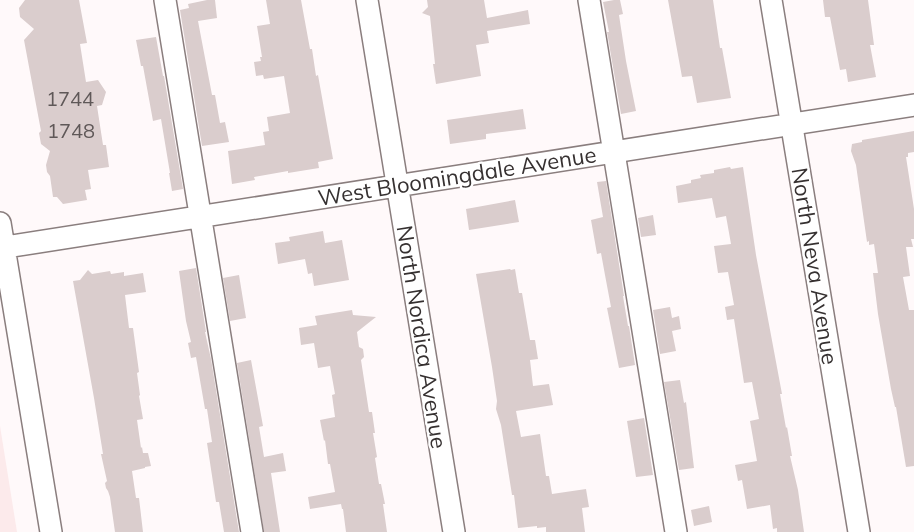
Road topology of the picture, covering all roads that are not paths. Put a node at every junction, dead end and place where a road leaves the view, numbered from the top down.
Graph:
1 (165, 0) edge
2 (367, 0) edge
3 (590, 0) edge
4 (771, 0) edge
5 (914, 105) edge
6 (792, 124) junction
7 (614, 152) junction
8 (397, 186) junction
9 (201, 216) junction
10 (0, 224) edge
11 (2, 248) edge
12 (51, 532) edge
13 (252, 532) edge
14 (454, 532) edge
15 (676, 532) edge
16 (859, 532) edge

1 - 9 street
2 - 8 street, North Nordica Avenue
3 - 7 street
4 - 6 street, North Neva Avenue
5 - 6 street, West Bloomingdale Avenue
6 - 7 street, West Bloomingdale Avenue
6 - 16 street, North Neva Avenue
7 - 8 street, West Bloomingdale Avenue
7 - 15 street
8 - 9 street, West Bloomingdale Avenue
8 - 14 street, North Nordica Avenue
9 - 11 street, West Bloomingdale Avenue
9 - 13 street
10 - 11 street
11 - 12 street

